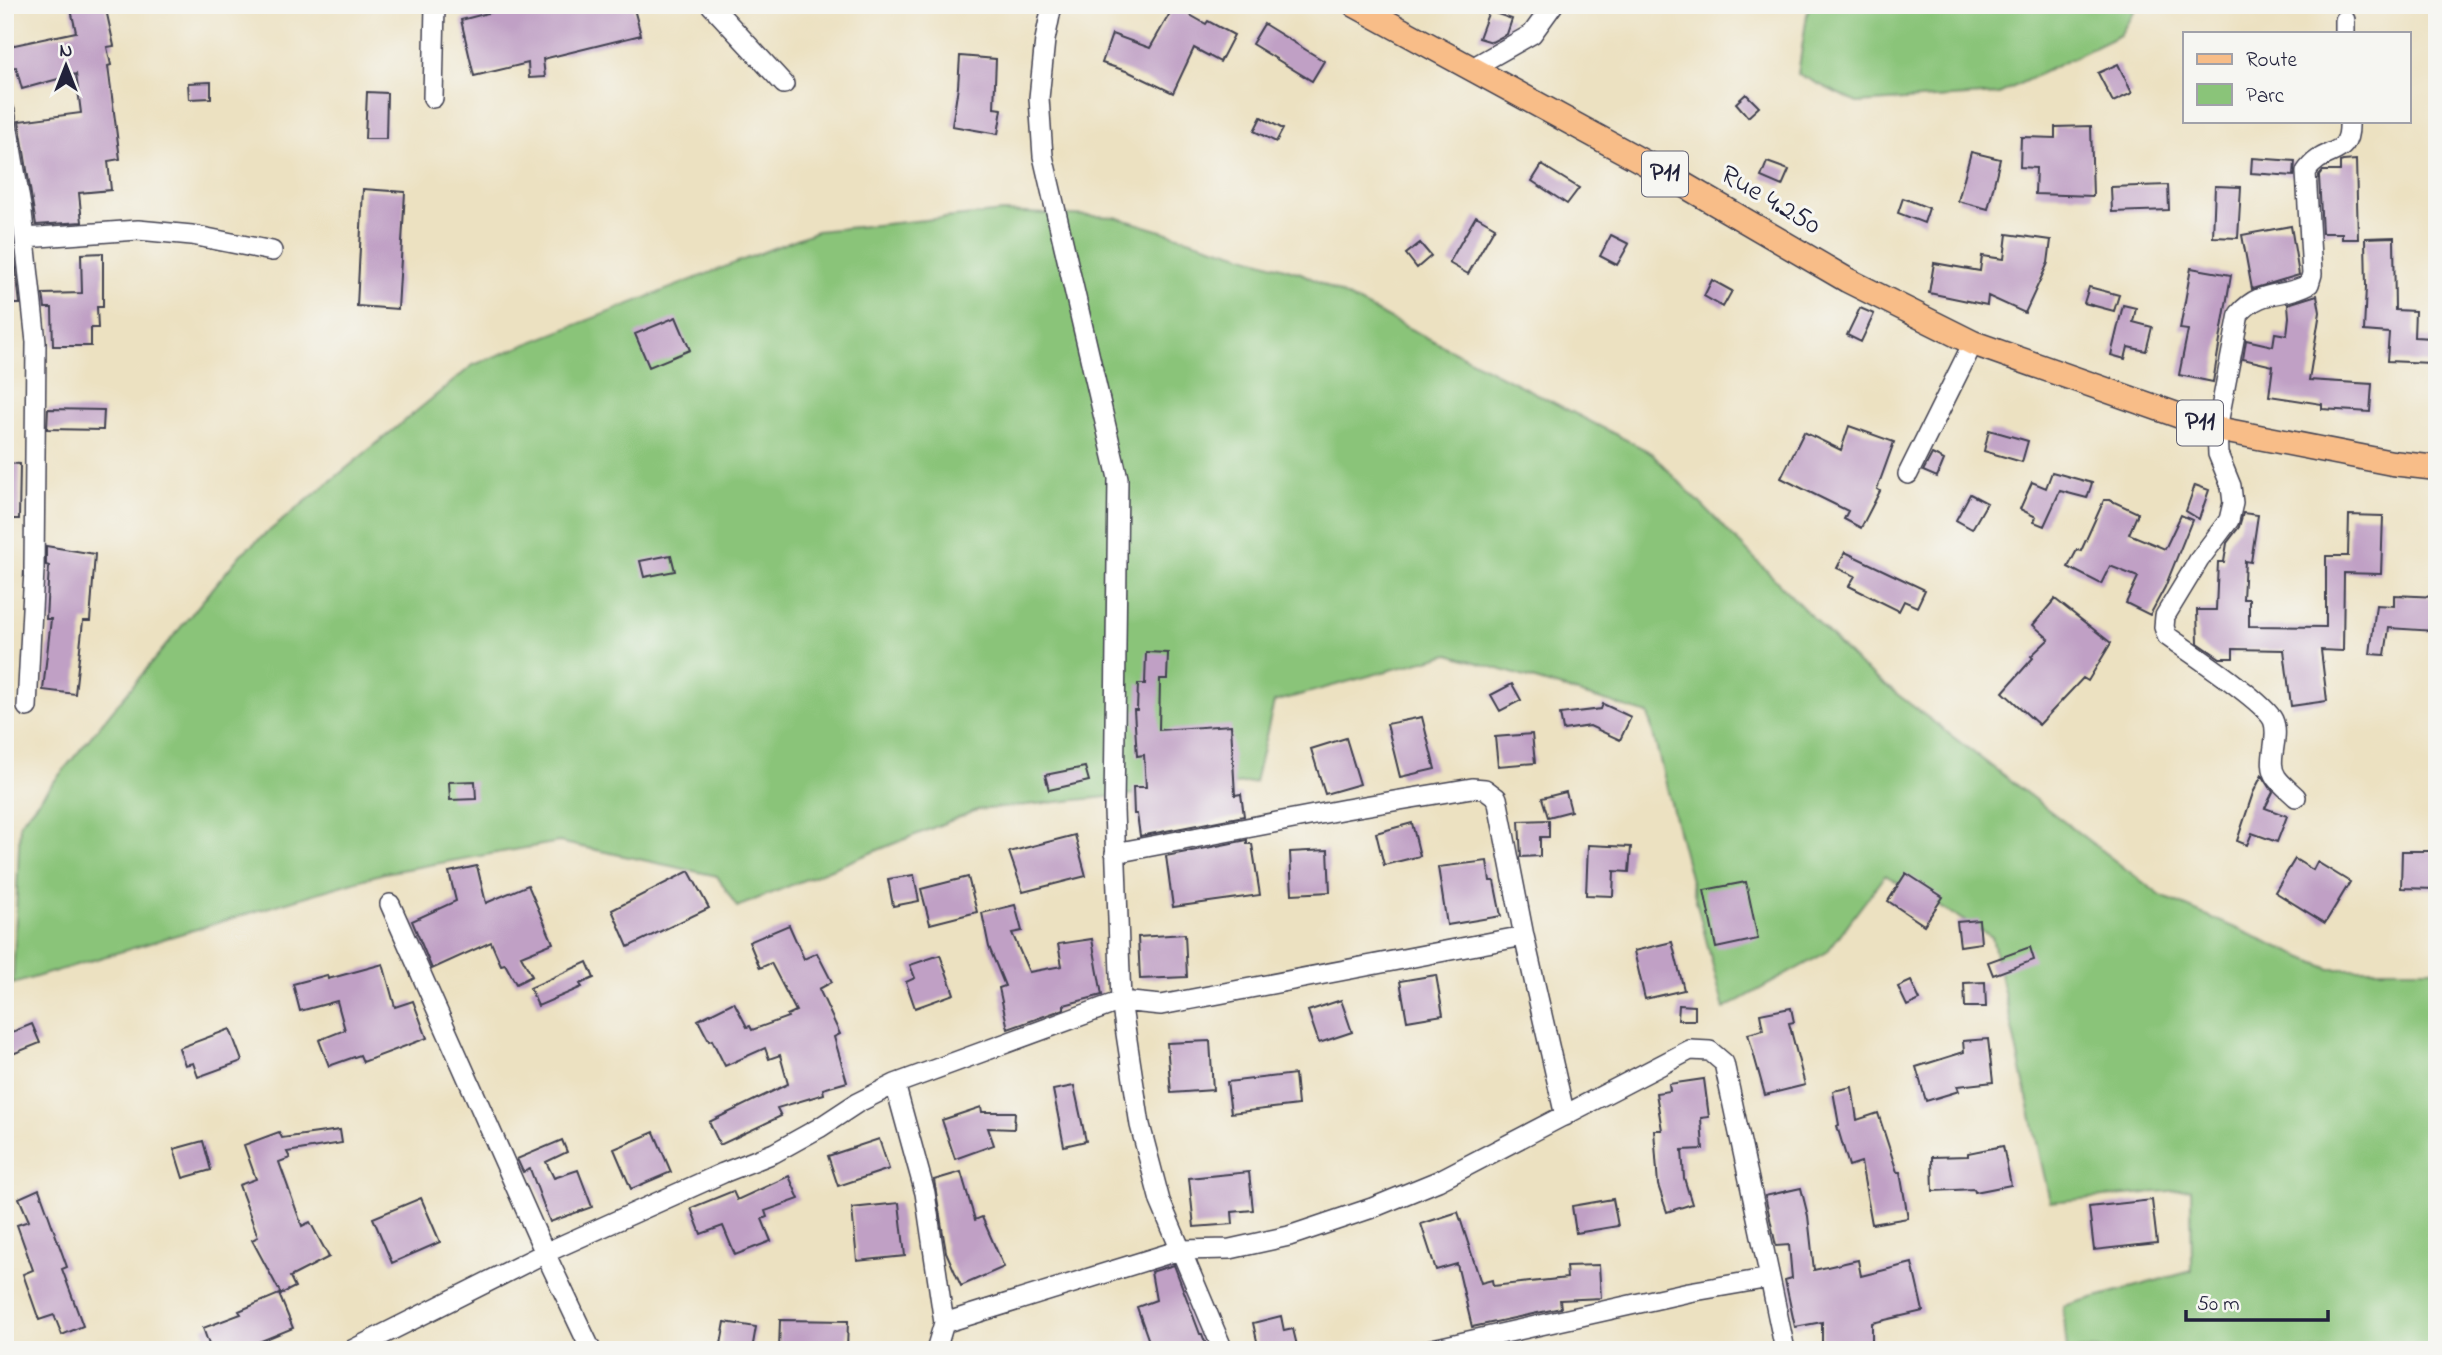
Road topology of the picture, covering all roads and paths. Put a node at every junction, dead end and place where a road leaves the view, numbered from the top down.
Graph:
1 (435, 5) edge
2 (711, 5) edge
3 (1052, 5) edge
4 (1355, 5) edge
5 (1553, 5) edge
6 (1472, 68) junction
7 (784, 84) dead end
8 (433, 98) dead end
9 (5, 113) edge
10 (2349, 122) edge
11 (25, 238) junction
12 (272, 251) dead end
13 (1973, 343) junction
14 (2217, 429) junction
15 (2437, 468) edge
16 (1908, 474) dead end
17 (27, 707) dead end
18 (2296, 797) dead end
19 (1115, 853) junction
20 (390, 904) dead end
21 (1524, 936) junction
22 (1121, 1001) junction
23 (895, 1084) junction
24 (1565, 1116) junction
25 (1180, 1250) junction
26 (545, 1253) junction
27 (1770, 1278) junction
28 (944, 1322) junction
29 (352, 1350) edge
30 (591, 1350) edge
31 (936, 1350) edge
32 (1223, 1350) edge
33 (1428, 1350) edge
34 (1785, 1350) edge

1 - 8 street
2 - 7 street
3 - 19 street
4 - 6 main road, Rue 4.250 / P11
5 - 6 street
6 - 13 main road, Rue 4.250 / P11
9 - 11 street
10 - 14 street
11 - 12 street
11 - 17 street
13 - 14 main road, P11
13 - 16 street
14 - 15 main road, P11
14 - 18 street
19 - 21 street
19 - 22 street
20 - 26 street
21 - 22 street
21 - 24 street
22 - 23 street
22 - 25 street
23 - 26 street
23 - 28 street
24 - 25 street
24 - 27 street
25 - 28 street
25 - 32 street
26 - 29 street
26 - 30 street
27 - 33 street
27 - 34 street
28 - 31 street

